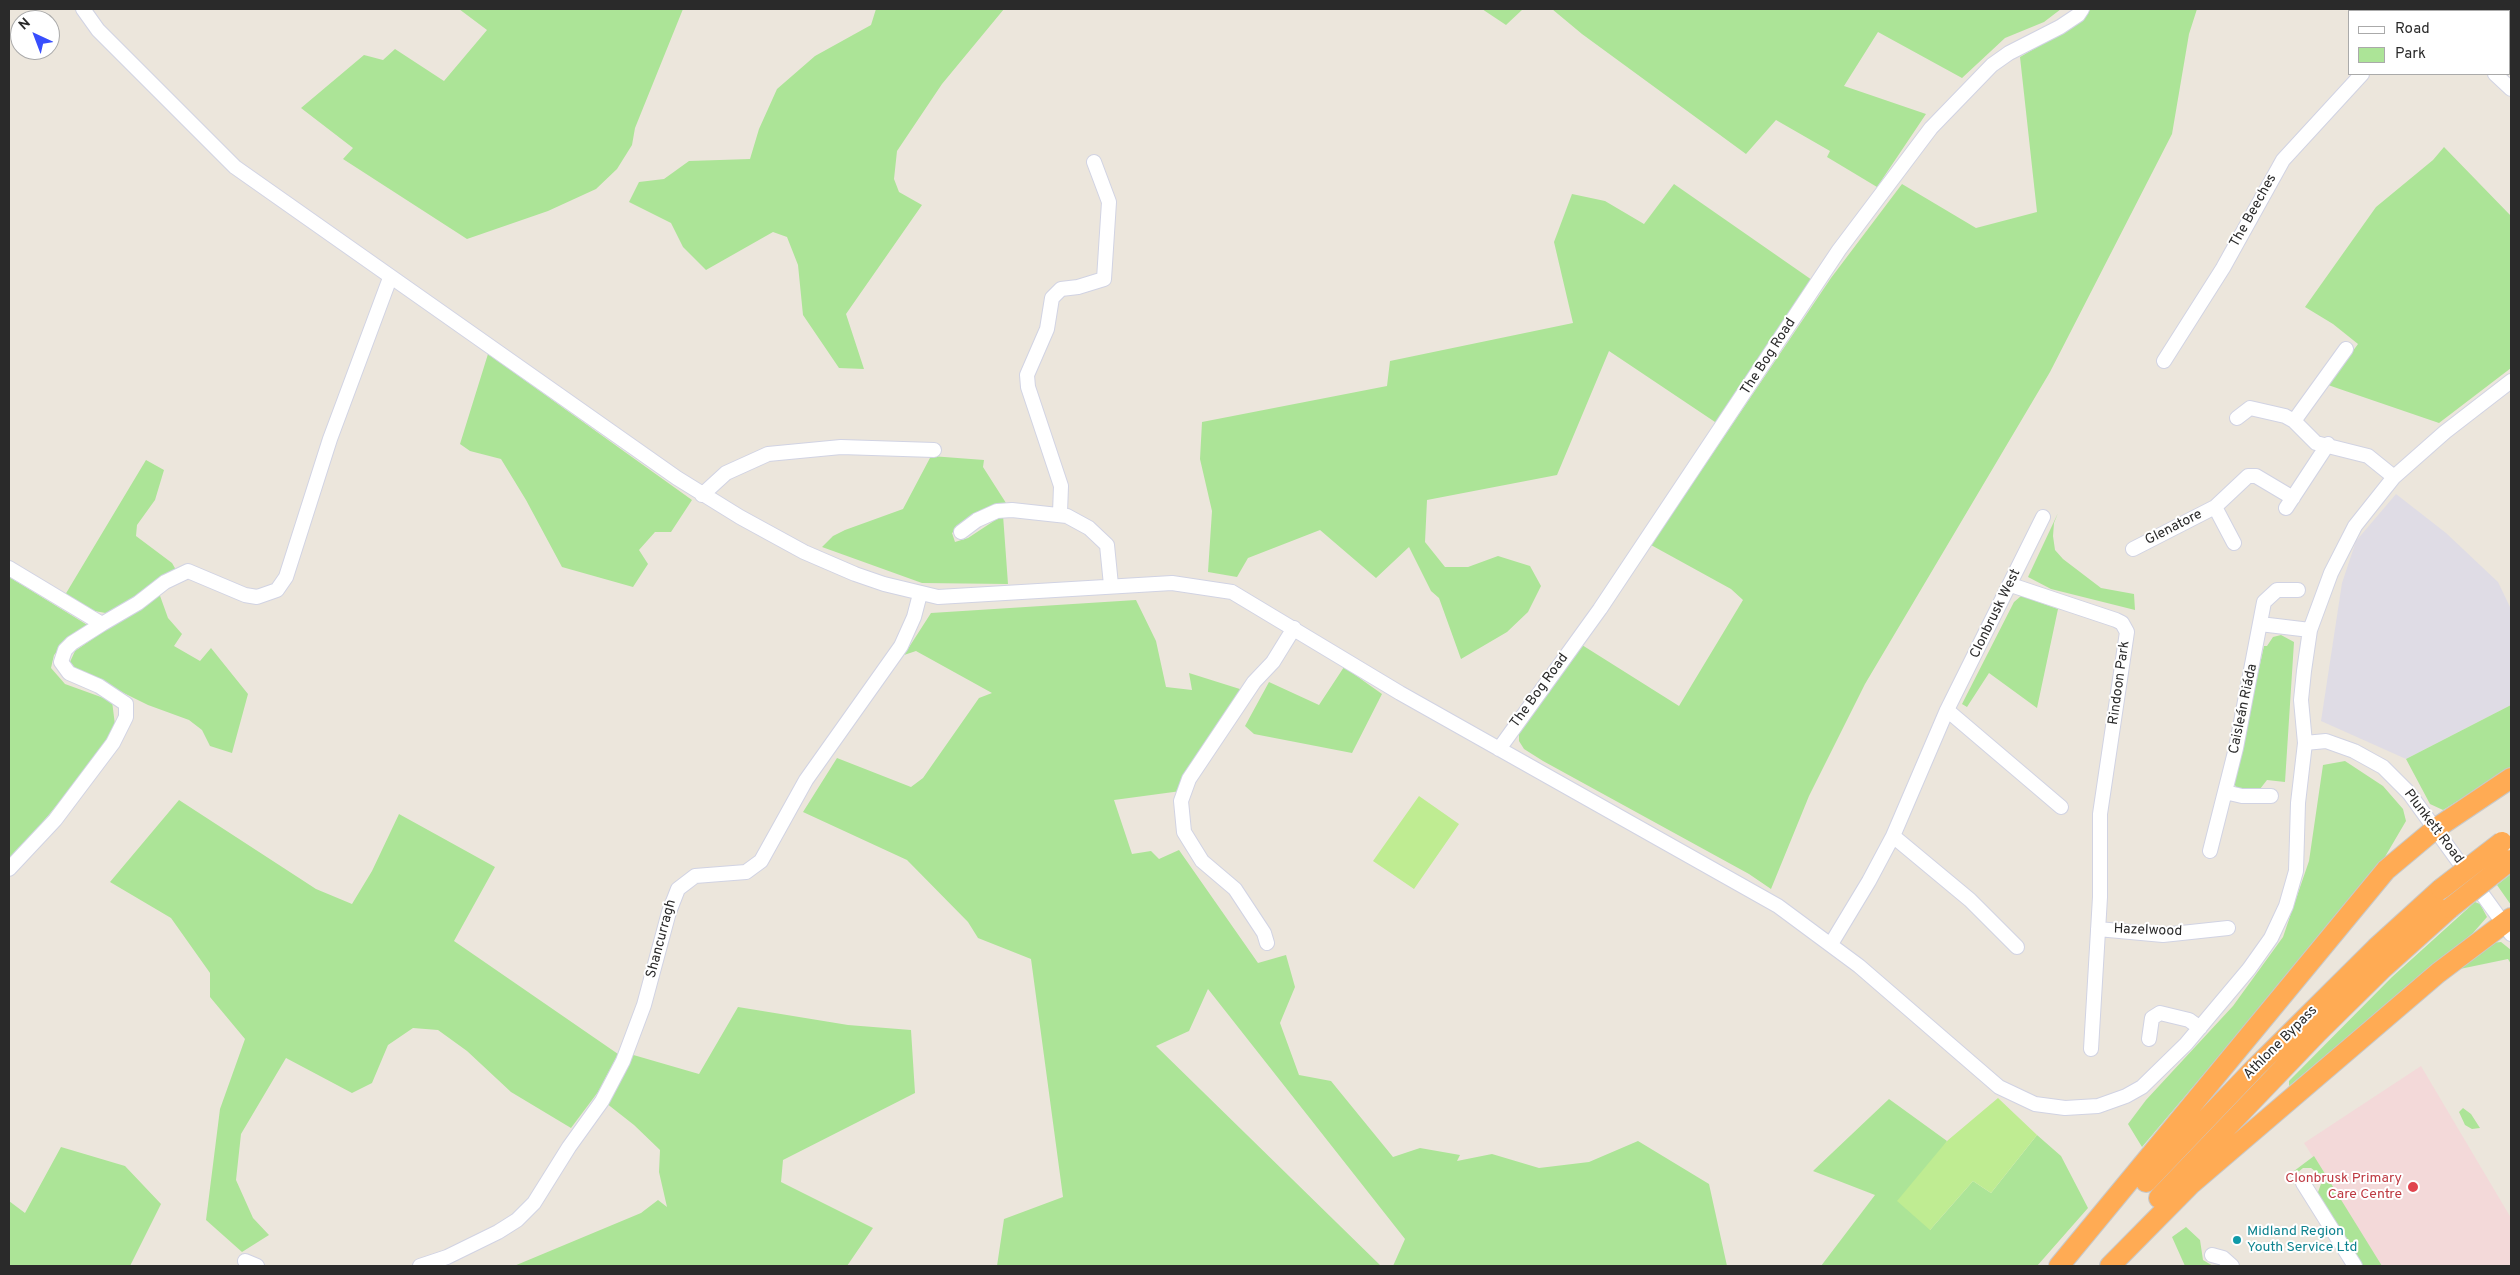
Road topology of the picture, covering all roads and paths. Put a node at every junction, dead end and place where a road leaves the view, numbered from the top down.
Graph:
1 (83, 9) edge
2 (2082, 9) edge
3 (2361, 75) edge
4 (2496, 75) edge
5 (2511, 89) edge
6 (1094, 162) dead end
7 (390, 278) junction
8 (2346, 349) dead end
9 (2164, 361) dead end
10 (2511, 381) edge
11 (2237, 418) dead end
12 (2294, 421) junction
13 (2328, 444) junction
14 (934, 450) dead end
15 (2394, 477) junction
16 (702, 495) junction
17 (2215, 506) junction
18 (1060, 514) junction
19 (2043, 518) dead end
20 (962, 532) dead end
21 (2234, 543) dead end
22 (2133, 549) dead end
23 (9, 568) edge
24 (1111, 585) junction
25 (2011, 585) junction
26 (2298, 590) dead end
27 (920, 594) junction
28 (102, 624) junction
29 (2260, 624) junction
30 (1294, 628) junction
31 (2310, 630) junction
32 (1947, 710) junction
33 (2305, 743) junction
34 (1499, 749) junction
35 (2511, 778) edge
36 (2226, 792) junction
37 (2271, 796) dead end
38 (2061, 807) dead end
39 (2435, 828) junction
40 (1893, 836) junction
41 (2506, 838) edge
42 (2210, 851) dead end
43 (2511, 860) edge
44 (2100, 861) joint
45 (9, 868) edge
46 (2509, 926) edge
47 (2228, 928) dead end
48 (2098, 929) junction
49 (1267, 943) dead end
50 (1831, 944) junction
51 (2016, 947) dead end
52 (2200, 1028) junction
53 (2149, 1039) dead end
54 (2092, 1048) dead end
55 (2303, 1183) dead end
56 (2212, 1255) dead end
57 (420, 1266) edge
58 (2059, 1266) edge
59 (2065, 1266) edge
60 (2094, 1266) edge
61 (2110, 1266) edge
62 (2232, 1266) edge
63 (2355, 1266) edge

1 - 7 street
2 - 34 street, The Bog Road
3 - 9 street, The Beeches
4 - 5 street
6 - 18 street
7 - 16 street
7 - 28 street
8 - 12 street
10 - 15 street
11 - 12 street
12 - 13 street
13 - 15 street
13 - 17 street, Glenatore
14 - 16 street
15 - 31 street
16 - 27 street
17 - 21 street, Glenatore
17 - 22 street, Glenatore
18 - 20 street
18 - 24 street
19 - 25 street, Clonbrusk West
23 - 28 street
24 - 27 street
24 - 30 street
25 - 32 street, Clonbrusk West
25 - 44 street, Rindoon Park
26 - 29 street, Caisleán Riáda
27 - 57 street, Shancurragh
28 - 45 street
29 - 31 street
29 - 36 street, Caisleán Riáda
30 - 34 street
30 - 49 street
31 - 33 street
32 - 38 street
32 - 40 street, Clonbrusk West
33 - 39 street, Plunkett Road
33 - 52 street
34 - 50 street
35 - 39 highway
36 - 37 street
36 - 42 street, Caisleán Riáda
39 - 46 street, Plunkett Road
39 - 58 highway
40 - 50 street, Clonbrusk West
40 - 51 street
41 - 59 highway, Athlone Bypass, bridge
43 - 60 highway, Athlone Bypass, bridge
44 - 48 street, Hazelwood
46 - 61 highway
47 - 48 street, Hazelwood
48 - 54 street, Hazelwood
50 - 52 street
52 - 53 street
55 - 63 street
56 - 62 street

